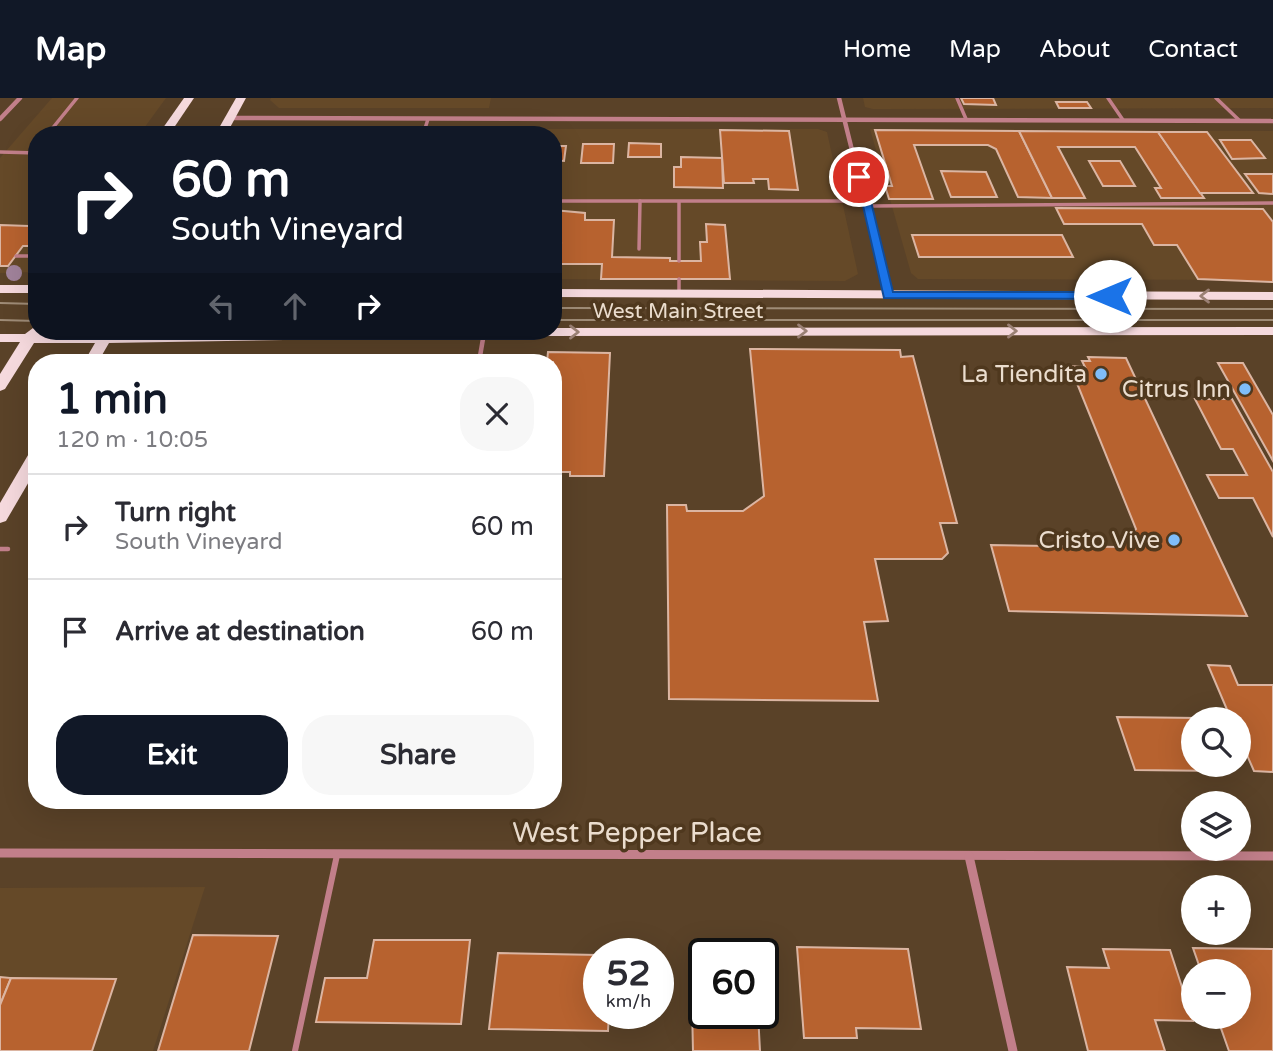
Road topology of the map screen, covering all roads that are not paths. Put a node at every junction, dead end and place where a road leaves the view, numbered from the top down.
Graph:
1 (20, 98) edge
2 (77, 98) edge
3 (189, 98) edge
4 (241, 98) edge
5 (839, 98) edge
6 (957, 98) edge
7 (1108, 98) edge
8 (1216, 98) edge
9 (229, 118) junction
10 (844, 118) junction
11 (428, 119) junction
12 (966, 119) junction
13 (0, 120) edge
14 (1123, 120) junction
15 (1240, 121) junction
16 (1273, 121) edge
17 (54, 126) edge
18 (169, 126) edge
19 (225, 126) edge
20 (426, 126) edge
21 (0, 152) edge
22 (28, 153) edge
23 (562, 201) edge
24 (640, 201) junction
25 (679, 202) junction
26 (866, 203) junction
27 (1273, 203) edge
28 (639, 249) dead end
29 (16, 256) dead end
30 (28, 256) edge
31 (679, 261) dead end
32 (0, 289) edge
33 (28, 289) edge
34 (562, 293) edge
35 (888, 295) junction
36 (1273, 296) edge
37 (1273, 331) edge
38 (562, 333) edge
39 (28, 334) edge
40 (0, 338) edge
41 (29, 340) edge
42 (0, 386) edge
43 (28, 469) edge
44 (0, 517) edge
45 (0, 549) edge
46 (8, 549) dead end
47 (0, 853) edge
48 (337, 855) junction
49 (969, 856) junction
50 (1273, 856) edge
51 (295, 1051) edge
52 (1013, 1051) edge

1 - 13 street
2 - 17 lane
3 - 18 main road
4 - 9 main road
5 - 10 street
6 - 12 lane
7 - 14 lane
8 - 15 lane
9 - 11 street
9 - 19 main road
10 - 11 street
10 - 12 street
10 - 26 street
11 - 20 lane
12 - 14 street
14 - 15 street
15 - 16 street
21 - 22 lane
23 - 24 lane
24 - 25 lane
24 - 28 lane
25 - 26 lane
25 - 31 lane
26 - 27 lane
26 - 35 street
29 - 30 lane
32 - 33 main road
34 - 35 main road, West Main Street
36 -> 35 main road, West Main Street
38 -> 37 main road, West Main Street
39 - 40 main road, West Main Street
41 - 42 main road
43 - 44 main road
45 - 46 lane
47 - 48 street, West Pepper Place
48 - 49 street, West Pepper Place
48 - 51 lane
49 - 50 street, West Pepper Place
49 - 52 street

